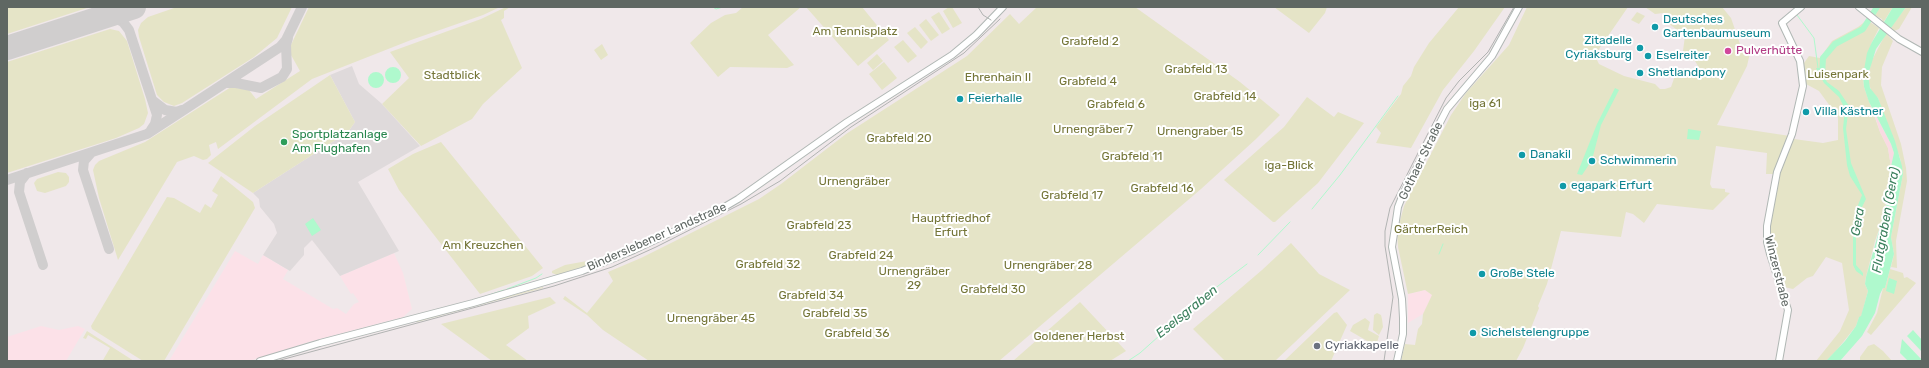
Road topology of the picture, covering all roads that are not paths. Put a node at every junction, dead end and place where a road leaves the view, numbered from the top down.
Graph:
1 (1003, 7) edge
2 (1520, 7) edge
3 (1859, 7) edge
4 (1800, 8) edge
5 (1922, 52) edge
6 (1397, 360) edge
7 (261, 361) edge
8 (1779, 361) edge

1 - 7 main road, Binderslebener Landstraße
2 - 6 main road, Gothaer Straße
3 - 5 main road
4 - 8 main road, Winzerstraße

